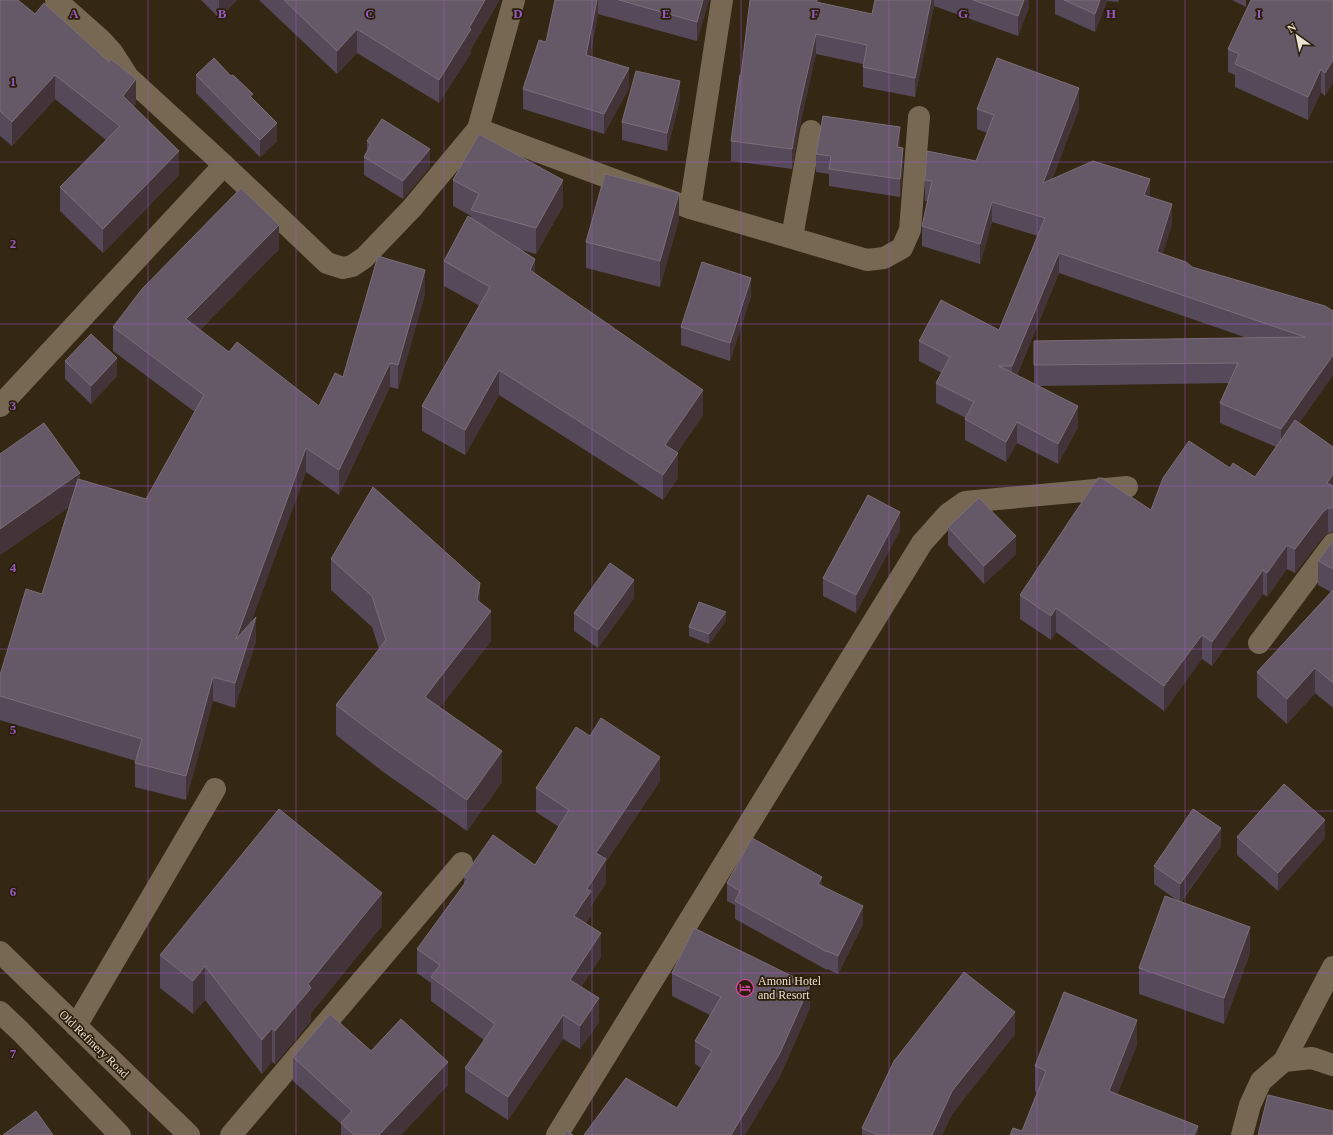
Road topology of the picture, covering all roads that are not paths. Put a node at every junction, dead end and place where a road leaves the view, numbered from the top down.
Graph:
1 (56, 0) edge
2 (514, 0) edge
3 (722, 0) edge
4 (920, 118) dead end
5 (478, 129) junction
6 (811, 131) dead end
7 (224, 165) junction
8 (690, 208) junction
9 (792, 237) junction
10 (0, 406) edge
11 (1127, 487) dead end
12 (1333, 544) edge
13 (1259, 643) dead end
14 (215, 788) dead end
15 (462, 863) dead end
16 (0, 952) edge
17 (1333, 967) edge
18 (0, 1012) edge
19 (76, 1026) junction
20 (1284, 1061) junction
21 (1333, 1065) edge
22 (120, 1135) edge
23 (188, 1135) edge
24 (231, 1135) edge
25 (557, 1135) edge
26 (1242, 1135) edge

1 - 7 street
2 - 5 street
3 - 8 street
4 - 9 street
5 - 7 street
5 - 8 street
6 - 9 street
7 - 10 street
8 - 9 street
11 - 25 street
12 - 13 street
14 - 19 street
15 - 24 street
16 - 19 street, Old Refinery Road
17 - 20 street
18 - 22 street
19 - 23 street, Old Refinery Road
20 - 21 street
20 - 26 street

